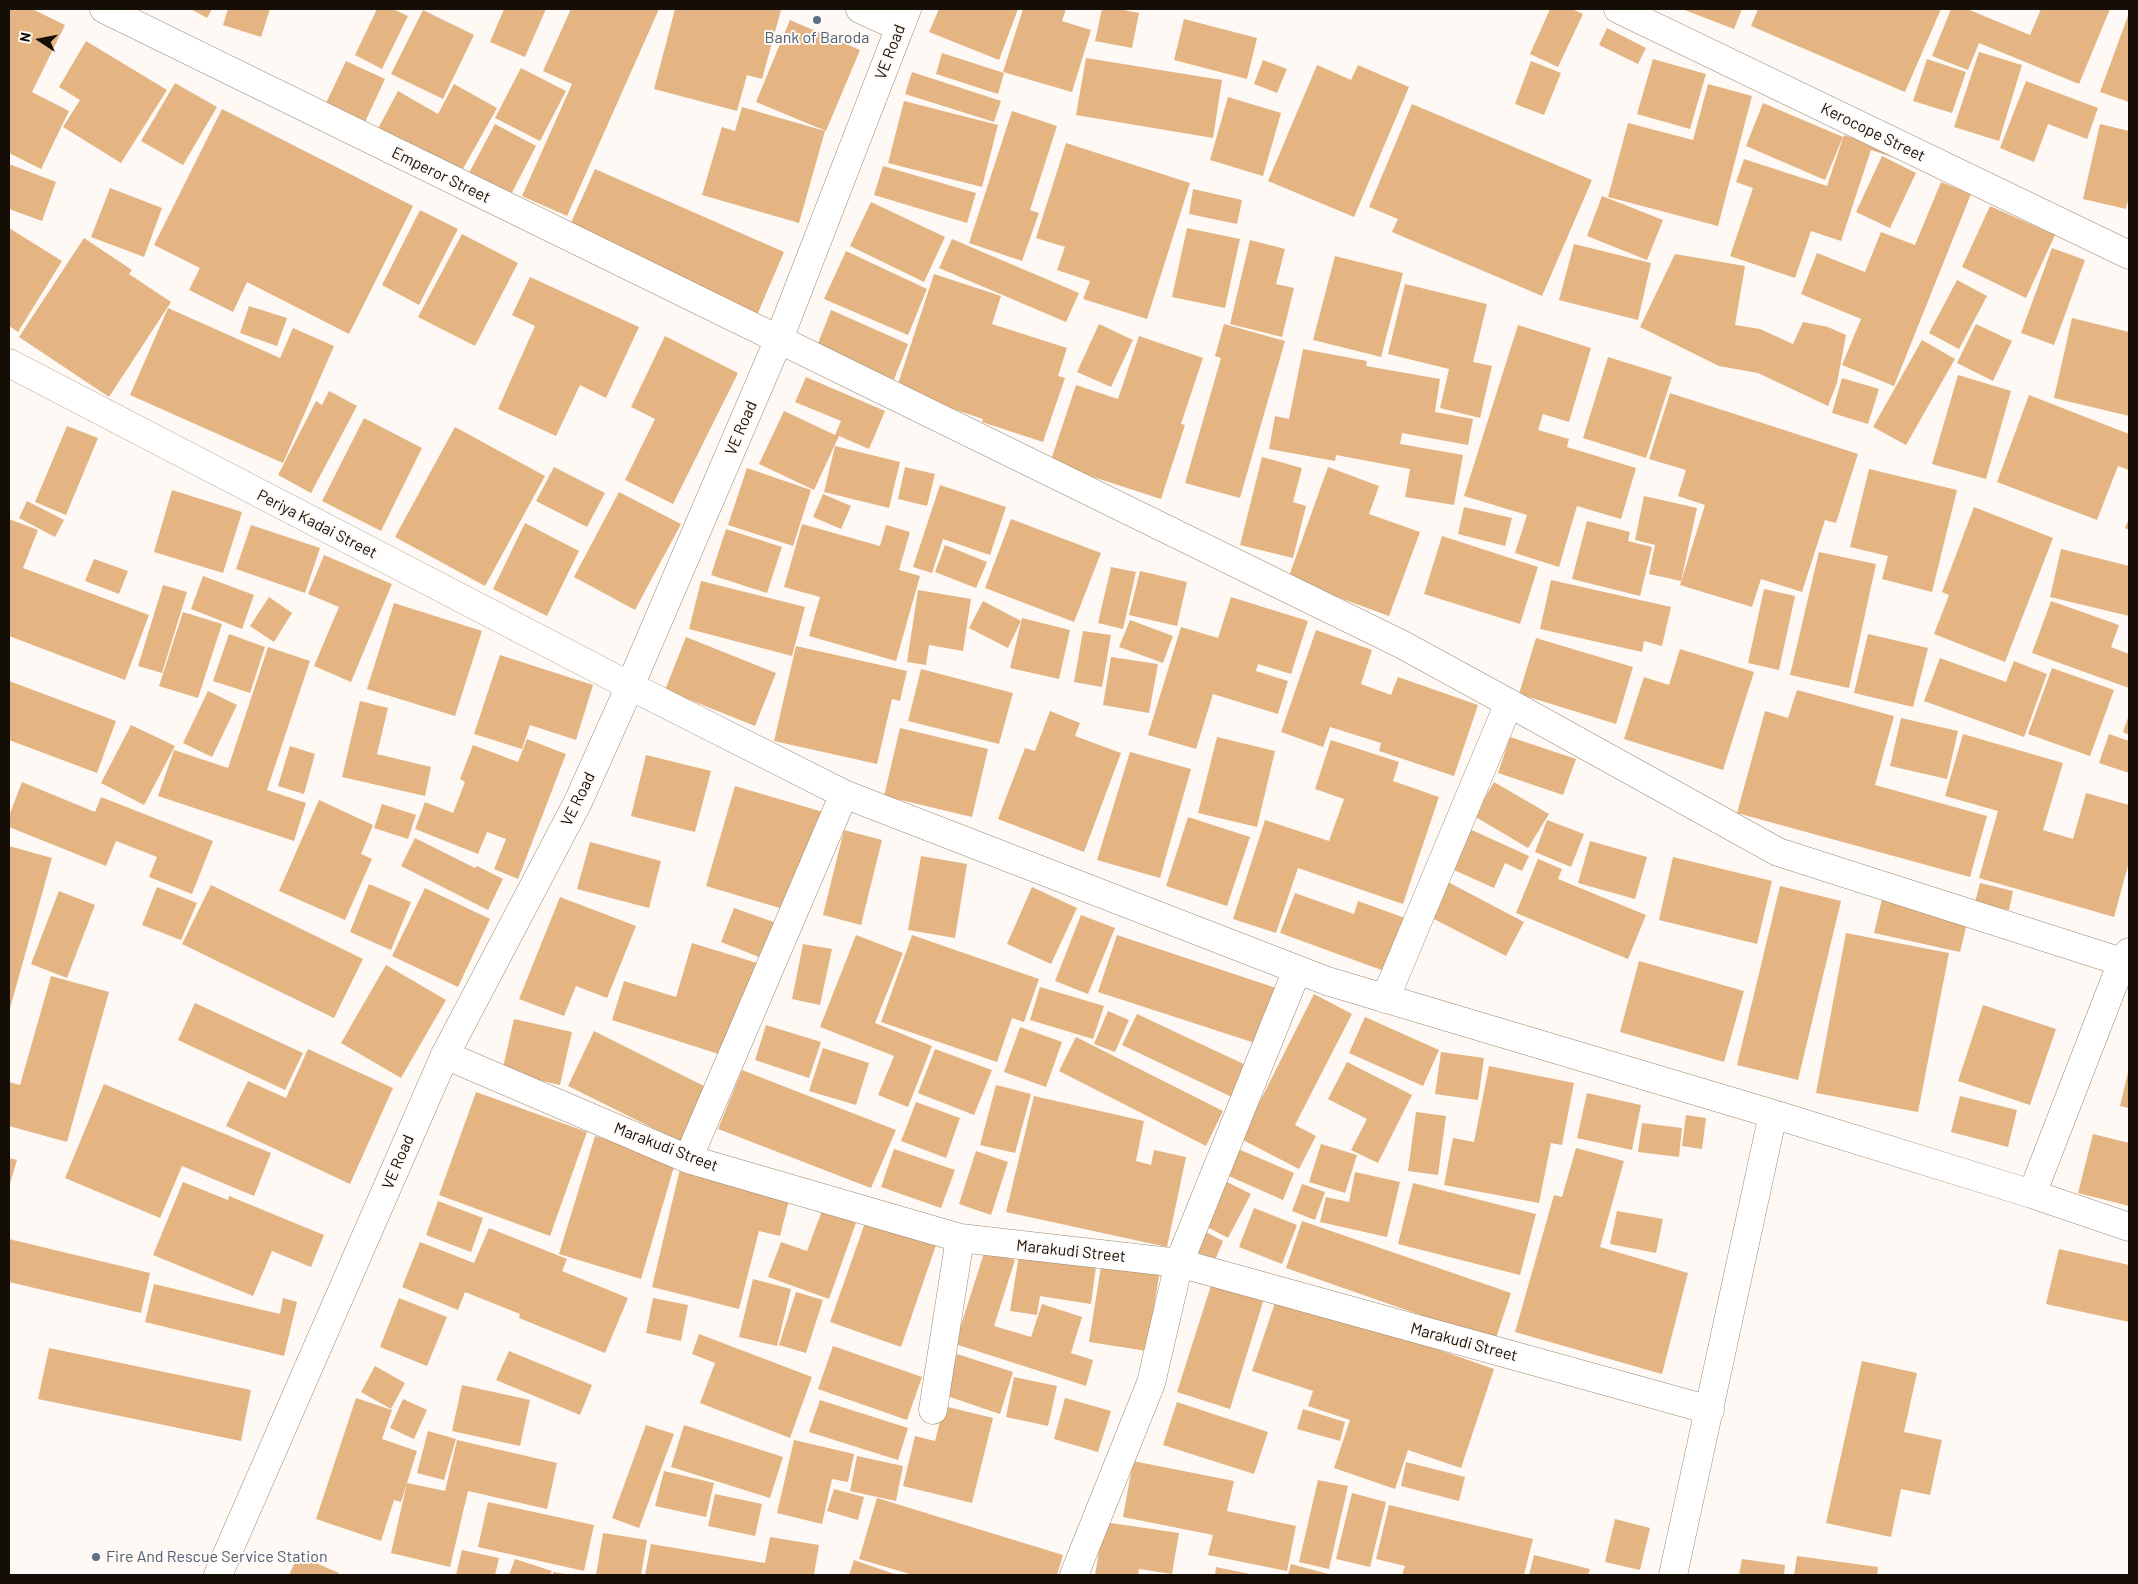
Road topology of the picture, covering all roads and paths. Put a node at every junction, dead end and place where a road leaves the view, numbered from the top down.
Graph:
1 (104, 9) edge
2 (860, 9) edge
3 (1618, 9) edge
4 (903, 18) edge
5 (2129, 255) edge
6 (779, 339) junction
7 (9, 363) edge
8 (628, 685) junction
9 (1509, 703) junction
10 (844, 794) junction
11 (2125, 957) edge
12 (1297, 970) junction
13 (1386, 999) junction
14 (445, 1055) junction
15 (1773, 1114) junction
16 (688, 1159) junction
17 (2032, 1194) junction
18 (2129, 1227) edge
19 (960, 1238) junction
20 (1179, 1263) junction
21 (933, 1410) dead end
22 (1710, 1410) junction
23 (218, 1575) edge
24 (1074, 1575) edge
25 (1673, 1575) edge

1 - 6 street, Emperor Street
2 - 4 street
3 - 5 street, Kerocope Street
4 - 6 street, VE Road
6 - 8 street, VE Road
6 - 9 street, Emperor Street
7 - 8 street, Periya Kadai Street
8 - 10 street, Periya Kadai Street
8 - 14 street, VE Road
9 - 11 street, Emperor Street
9 - 13 street
10 - 12 street, Periya Kadai Street
10 - 16 street
11 - 17 street
12 - 13 street, Periya Kadai Street
12 - 20 street
13 - 15 street, Periya Kadai Street
14 - 16 street, Marakudi Street
14 - 23 street, VE Road
15 - 17 street, Periya Kadai Street
15 - 22 street
16 - 19 street, Marakudi Street
17 - 18 street, Periya Kadai Street
19 - 20 street, Marakudi Street
19 - 21 street
20 - 22 street, Marakudi Street
20 - 24 street
22 - 25 street

